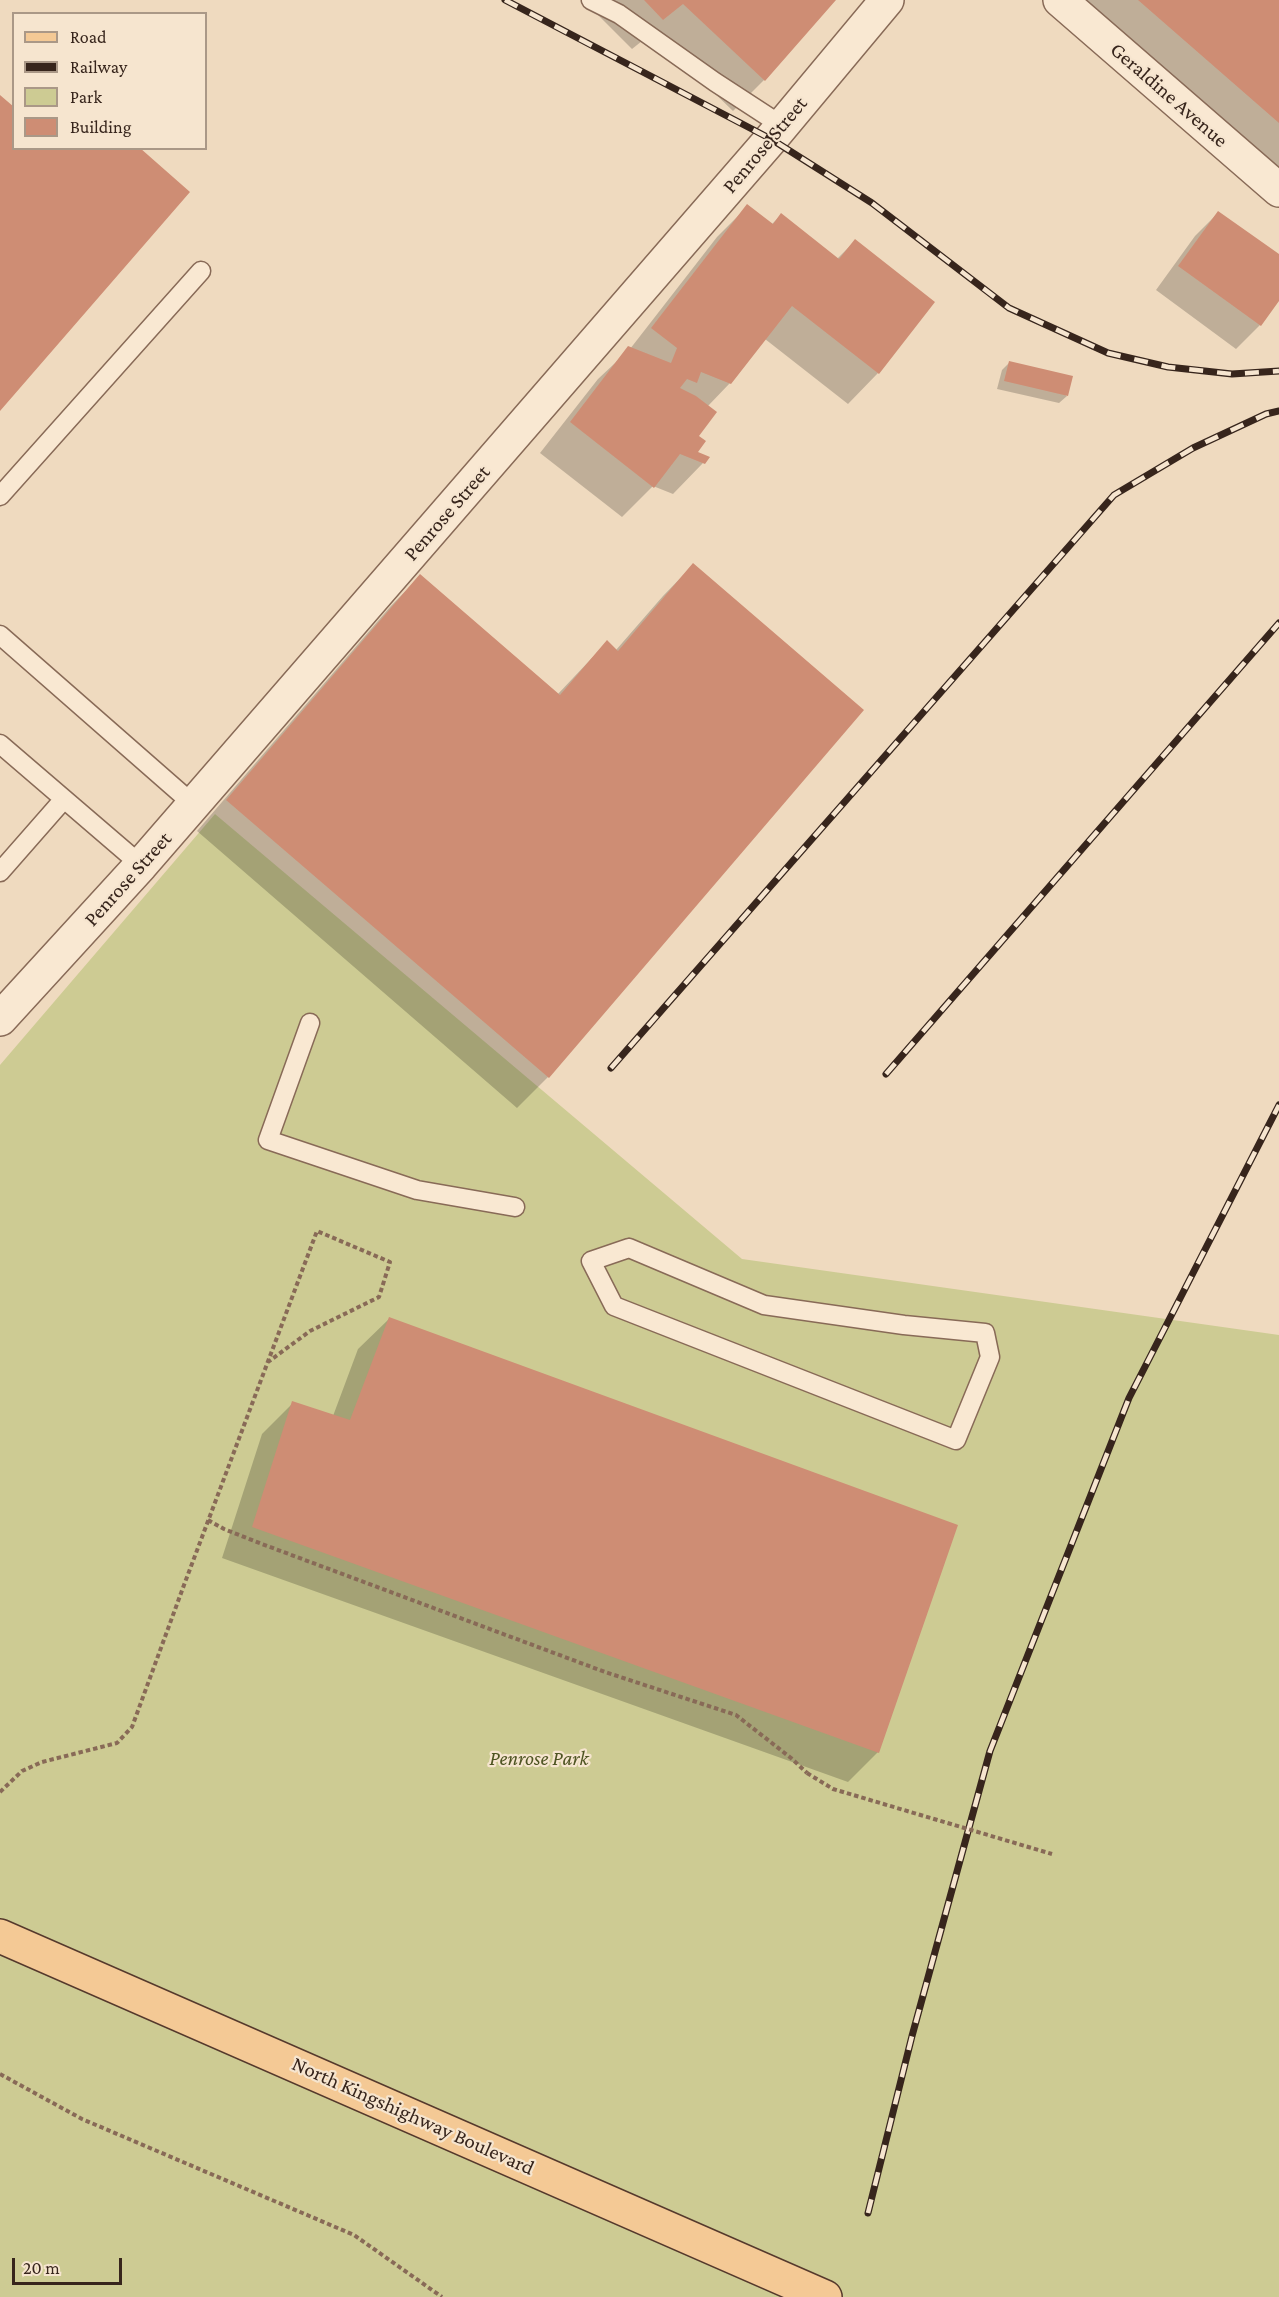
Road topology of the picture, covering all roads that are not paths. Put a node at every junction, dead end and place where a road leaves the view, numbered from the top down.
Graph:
1 (591, 0) edge
2 (887, 0) edge
3 (1060, 0) edge
4 (782, 125) junction
5 (1279, 190) edge
6 (201, 271) dead end
7 (0, 496) edge
8 (0, 635) edge
9 (0, 744) edge
10 (64, 799) junction
11 (194, 805) junction
12 (141, 865) junction
13 (0, 872) edge
14 (1, 1017) edge
15 (310, 1023) dead end
16 (515, 1207) dead end
17 (591, 1261) joint
18 (0, 1936) edge
19 (825, 2297) edge

1 - 4 lane
2 - 4 street, Penrose Street
3 - 5 street, Geraldine Avenue
4 - 11 street, Penrose Street
6 - 7 lane
8 - 11 lane
9 - 10 lane
10 - 12 lane
10 - 13 lane
11 - 12 street, Penrose Street
12 - 14 street, Penrose Street
15 - 16 lane
17 - 17 lane
18 - 19 main road, North Kingshighway Boulevard

